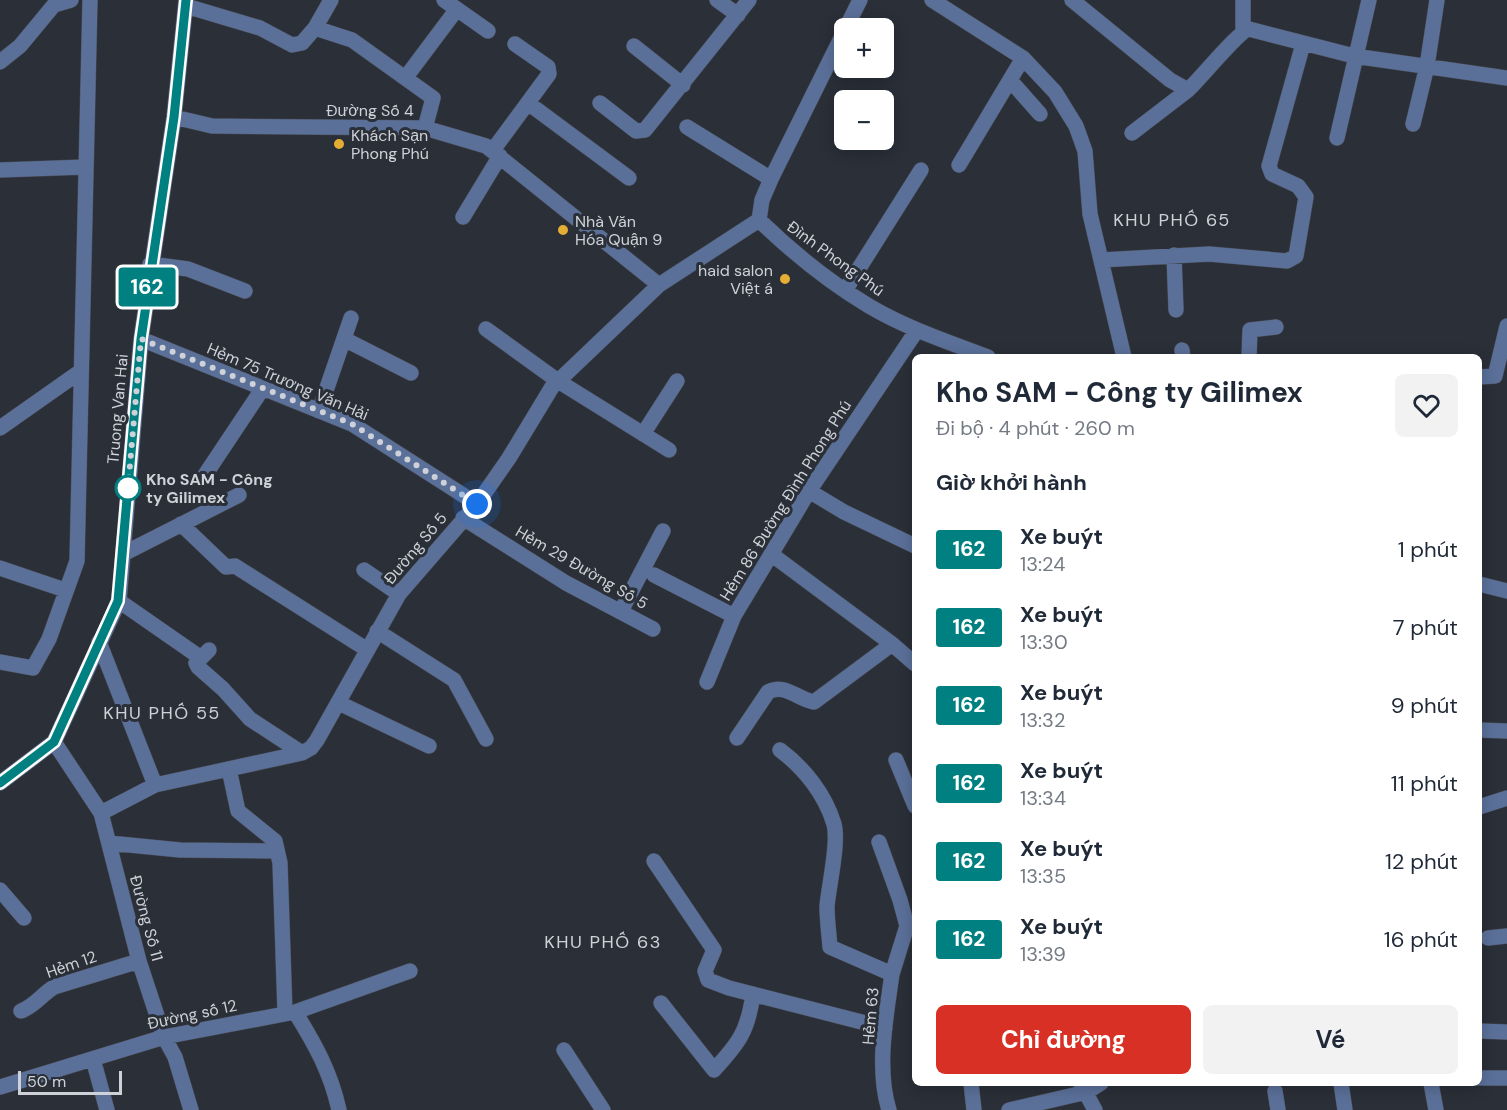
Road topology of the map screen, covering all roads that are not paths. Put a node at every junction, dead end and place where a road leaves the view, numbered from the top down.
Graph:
1 (71, 0) edge
2 (90, 0) edge
3 (331, 0) edge
4 (444, 0) edge
5 (717, 0) edge
6 (749, 0) edge
7 (860, 0) edge
8 (932, 0) edge
9 (1072, 0) edge
10 (1243, 0) edge
11 (1369, 0) edge
12 (1437, 0) edge
13 (186, 3) edge
14 (1090, 6) edge
15 (457, 9) junction
16 (738, 15) junction
17 (851, 18) edge
18 (315, 28) junction
19 (1243, 30) junction
20 (488, 31) dead end
21 (515, 44) dead end
22 (1303, 44) junction
23 (634, 46) dead end
24 (834, 52) edge
25 (1354, 56) junction
26 (1023, 58) junction
27 (0, 62) edge
28 (1426, 66) junction
29 (1507, 78) edge
30 (1010, 80) junction
31 (412, 82) junction
32 (683, 85) junction
33 (1188, 90) junction
34 (528, 103) junction
35 (600, 103) dead end
36 (1040, 114) dead end
37 (174, 117) junction
38 (1413, 124) dead end
39 (687, 126) dead end
40 (425, 128) junction
41 (1132, 133) dead end
42 (1337, 138) dead end
43 (497, 153) junction
44 (959, 165) dead end
45 (85, 166) junction
46 (0, 170) edge
47 (921, 170) dead end
48 (629, 178) dead end
49 (771, 179) junction
50 (463, 218) dead end
51 (759, 220) junction
52 (1174, 255) junction
53 (1101, 260) junction
54 (150, 264) junction
55 (659, 285) junction
56 (846, 290) junction
57 (245, 291) dead end
58 (1176, 310) dead end
59 (351, 318) dead end
60 (1507, 326) edge
61 (1275, 327) dead end
62 (486, 329) dead end
63 (916, 330) junction
64 (141, 339) junction
65 (344, 339) junction
66 (980, 354) edge
67 (1123, 354) edge
68 (1249, 354) edge
69 (81, 371) junction
70 (411, 373) dead end
71 (1482, 377) edge
72 (558, 381) junction
73 (677, 381) dead end
74 (263, 388) junction
75 (320, 411) junction
76 (0, 428) edge
77 (643, 434) junction
78 (669, 450) dead end
79 (203, 478) dead end
80 (809, 491) junction
81 (239, 495) dead end
82 (477, 504) junction
83 (464, 518) junction
84 (182, 524) junction
85 (663, 531) dead end
86 (912, 545) edge
87 (123, 554) junction
88 (771, 554) junction
89 (0, 568) edge
90 (364, 570) dead end
91 (654, 575) dead end
92 (1482, 585) edge
93 (65, 590) junction
94 (1507, 591) edge
95 (399, 594) junction
96 (118, 601) junction
97 (621, 611) junction
98 (734, 615) junction
99 (653, 628) dead end
100 (376, 631) junction
101 (99, 642) junction
102 (892, 644) junction
103 (366, 649) junction
104 (912, 661) edge
105 (0, 662) edge
106 (707, 682) dead end
107 (339, 703) junction
108 (1482, 730) edge
109 (1507, 731) edge
110 (737, 738) dead end
111 (486, 739) dead end
112 (54, 742) junction
113 (429, 746) dead end
114 (780, 750) dead end
115 (303, 753) junction
116 (896, 760) dead end
117 (230, 769) junction
118 (0, 783) edge
119 (155, 785) junction
120 (1507, 798) edge
121 (912, 799) edge
122 (1482, 806) edge
123 (101, 813) junction
124 (879, 842) dead end
125 (109, 843) junction
126 (278, 851) junction
127 (654, 861) dead end
128 (0, 890) edge
129 (24, 918) dead end
130 (1507, 936) edge
131 (1488, 938) dead end
132 (139, 961) junction
133 (410, 971) dead end
134 (892, 974) junction
135 (753, 994) junction
136 (661, 1003) dead end
137 (21, 1011) dead end
138 (290, 1012) junction
139 (885, 1028) junction
140 (1482, 1031) edge
141 (1507, 1032) edge
142 (164, 1037) junction
143 (564, 1050) dead end
144 (93, 1059) junction
145 (1482, 1078) edge
146 (1507, 1078) edge
147 (971, 1086) edge
148 (1342, 1086) edge
149 (1432, 1086) edge
150 (0, 1087) edge
151 (1084, 1087) edge
152 (1275, 1091) dead end
153 (339, 1107) edge
154 (107, 1110) edge
155 (191, 1110) edge
156 (603, 1110) edge
157 (889, 1110) edge
158 (974, 1110) edge
159 (1009, 1110) edge
160 (1095, 1110) edge
161 (1278, 1110) edge
162 (1346, 1110) edge
163 (1436, 1110) edge

1 - 27 street
2 - 45 street
3 - 18 street
4 - 15 street
5 - 16 street
6 - 16 street
7 - 17 street
8 - 26 street
9 - 14 street
10 - 19 street
11 - 25 street
12 - 28 street
13 - 18 street
13 - 37 street, Truong Van Hai
14 - 33 street
15 - 20 street
15 - 31 street
16 - 32 street
18 - 31 street
19 - 22 street
19 - 33 street
21 - 34 street
22 - 25 street
22 - 52 street
23 - 32 street
24 - 49 street
25 - 28 street
25 - 42 street
26 - 30 street
26 - 53 street
28 - 29 street
28 - 38 street
30 - 36 street
30 - 44 street
31 - 40 street
32 - 35 street
33 - 41 street
34 - 43 street
34 - 48 street
37 - 40 street, Đường Số 4
37 - 54 street, Truong Van Hai
39 - 49 street
40 - 43 street, Đường Số 4
43 - 50 street
43 - 55 street, Đường Số 4
45 - 46 street
45 - 69 street
47 - 56 street
49 - 51 street
51 - 55 street, Đường Số 5
51 - 56 street, Đình Phong Phú
52 - 53 street
52 - 58 street
53 - 67 street
54 - 57 street
54 - 64 street, Truong Van Hai
55 - 72 street, Đường Số 5
56 - 63 street, Đình Phong Phú
59 - 65 street
60 - 71 street
61 - 68 street
62 - 72 street
63 - 66 street, Đình Phong Phú
63 - 80 street, Hẻm 86 Đường Đình Phong Phú
64 - 74 street, Hẻm 75 Trương Văn Hải
64 - 87 street, Truong Van Hai
65 - 70 street
65 - 75 street
69 - 76 street
69 - 93 street
72 - 77 street
72 - 82 street, Đường Số 5
73 - 77 street
74 - 75 street, Hẻm 75 Trương Văn Hải
74 - 79 street
75 - 82 street, Hẻm 75 Trương Văn Hải
77 - 78 street
80 - 86 street
80 - 88 street, Hẻm 86 Đường Đình Phong Phú
81 - 84 street
82 - 83 street, Đường Số 5
83 - 95 street, Đường Số 5
83 - 97 street, Hẻm 29 Đường Số 5
84 - 87 street
84 - 103 street
85 - 97 street
87 - 96 street, Truong Van Hai
88 - 98 street, Hẻm 86 Đường Đình Phong Phú
88 - 102 street
89 - 93 street
90 - 95 street
91 - 98 street, Hẻm 86 Đường Đình Phong Phú
92 - 94 street
93 - 105 street
95 - 100 street, Đường Số 5
96 - 101 street, Truong Van Hai
96 - 115 street
97 - 99 street, Hẻm 29 Đường Số 5
98 - 106 street
100 - 103 street, Đường Số 5
100 - 111 street
101 - 112 street, Truong Van Hai
101 - 119 street
102 - 104 street
102 - 110 street
103 - 107 street, Đường Số 5
107 - 113 street
107 - 115 street, Đường Số 5
108 - 109 street
112 - 118 street, Truong Van Hai
112 - 123 street, Đường Số 11
114 - 134 street, Hẻm 63
115 - 117 street
116 - 121 street
117 - 119 street
117 - 126 street
119 - 123 street
120 - 122 street
123 - 125 street, Đường Số 11
124 - 134 street
125 - 126 street
125 - 132 street, Đường Số 11
126 - 138 street
127 - 135 street
128 - 129 street
130 - 131 street
132 - 137 street, Hẻm 12
132 - 142 street, Đường Số 11
133 - 138 street, Đường số 12
134 - 139 street, Hẻm 63
135 - 136 street
135 - 139 street
138 - 142 street, Đường số 12
138 - 153 street
139 - 157 street, Hẻm 63
140 - 141 street
142 - 144 street, Đường số 12
142 - 155 street, Đường Số 11
143 - 156 street
144 - 150 street, Đường số 12
144 - 154 street
145 - 146 street
147 - 158 street
148 - 162 street
149 - 163 street
151 - 159 street
151 - 160 street
152 - 161 street

